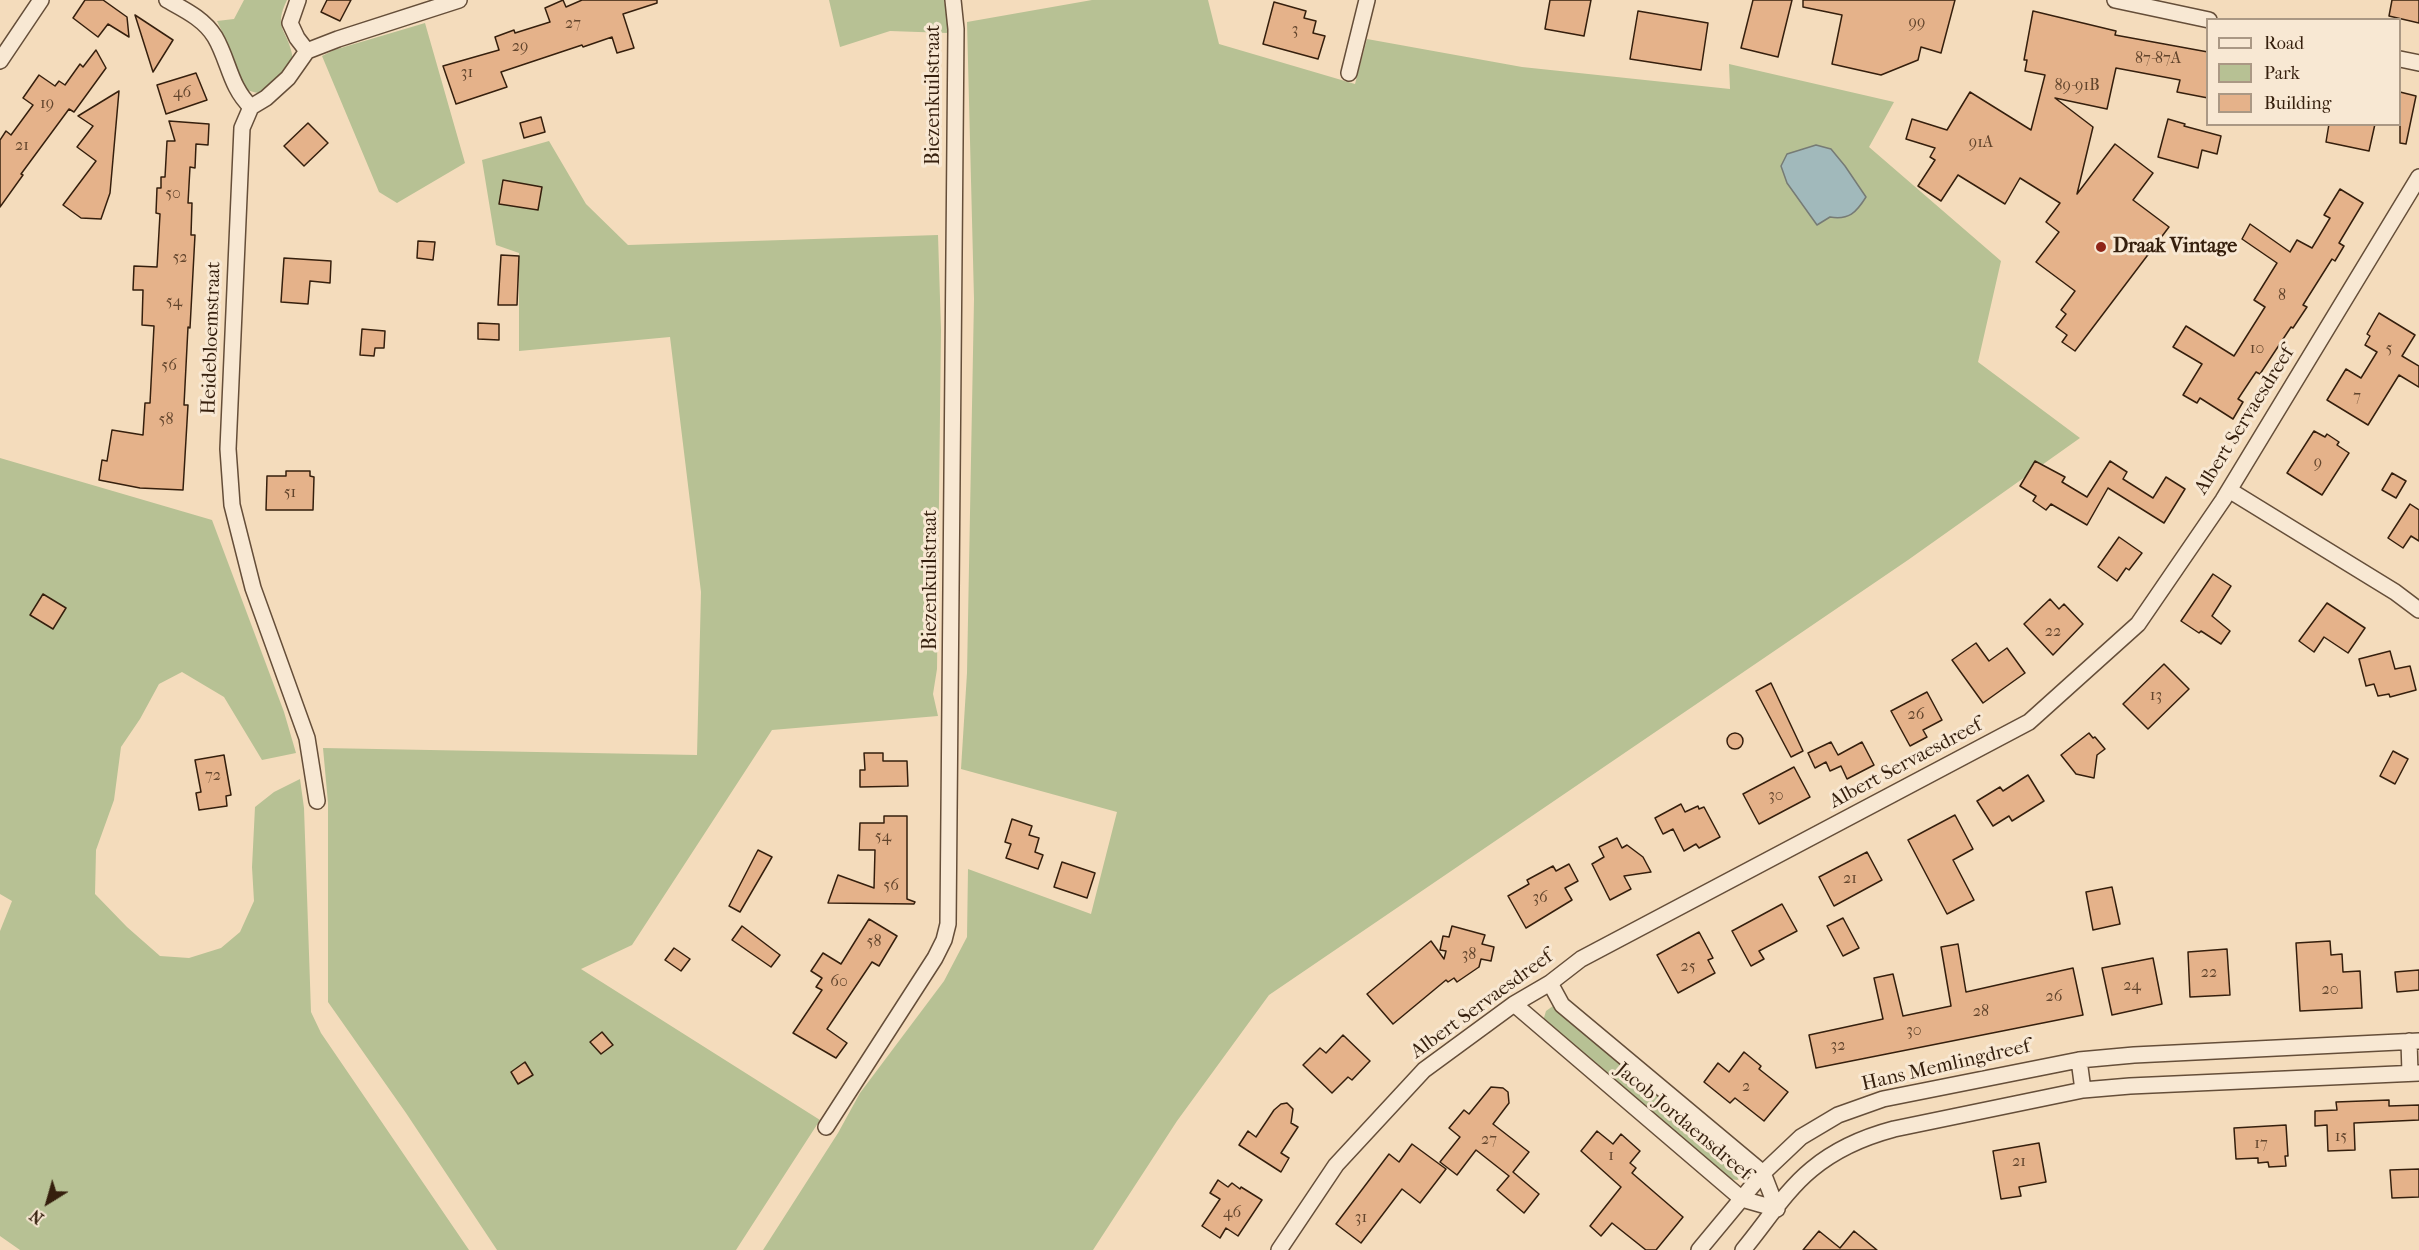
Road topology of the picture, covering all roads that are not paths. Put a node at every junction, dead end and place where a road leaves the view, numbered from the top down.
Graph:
1 (41, 0) edge
2 (167, 0) edge
3 (298, 0) edge
4 (459, 0) edge
5 (953, 0) edge
6 (1367, 0) edge
7 (2115, 0) edge
8 (2206, 19) edge
9 (307, 51) junction
10 (2401, 59) edge
11 (0, 61) edge
12 (2419, 63) edge
13 (1349, 73) dead end
14 (251, 107) junction
15 (2419, 177) edge
16 (2229, 490) junction
17 (2419, 610) edge
18 (316, 801) dead end
19 (1550, 983) junction
20 (1514, 1005) junction
21 (2414, 1041) edge
22 (2079, 1060) junction
23 (2414, 1073) edge
24 (2083, 1090) junction
25 (826, 1127) dead end
26 (1763, 1173) junction
27 (1742, 1199) junction
28 (1777, 1209) junction
29 (1279, 1250) edge
30 (1700, 1250) edge
31 (1743, 1250) edge

1 - 11 street
2 - 14 street
3 - 9 street
4 - 9 street
5 - 25 street, Biezenkuilstraat
6 - 13 street
7 - 8 street
9 - 14 street
10 - 12 street
14 - 18 street, Heidebloemstraat
15 - 16 street, Albert Servaesdreef
16 - 17 street
16 - 19 street, Albert Servaesdreef
19 - 20 street, Albert Servaesdreef
19 - 26 street, Jacob Jordaensdreef
20 - 27 street, Jacob Jordaensdreef
20 - 29 street, Albert Servaesdreef
21 - 22 street, Hans Memlingdreef
21 - 23 street, Hans Memlingdreef
22 - 24 street
22 - 26 street, Hans Memlingdreef
23 - 24 street, Hans Memlingdreef
24 - 28 street, Hans Memlingdreef
26 - 27 street, Hans Memlingdreef
26 - 28 street, Jacob Jordaensdreef
27 - 28 street, Jacob Jordaensdreef
27 - 30 street, Hans Memlingdreef
28 - 31 street, Hans Memlingdreef

